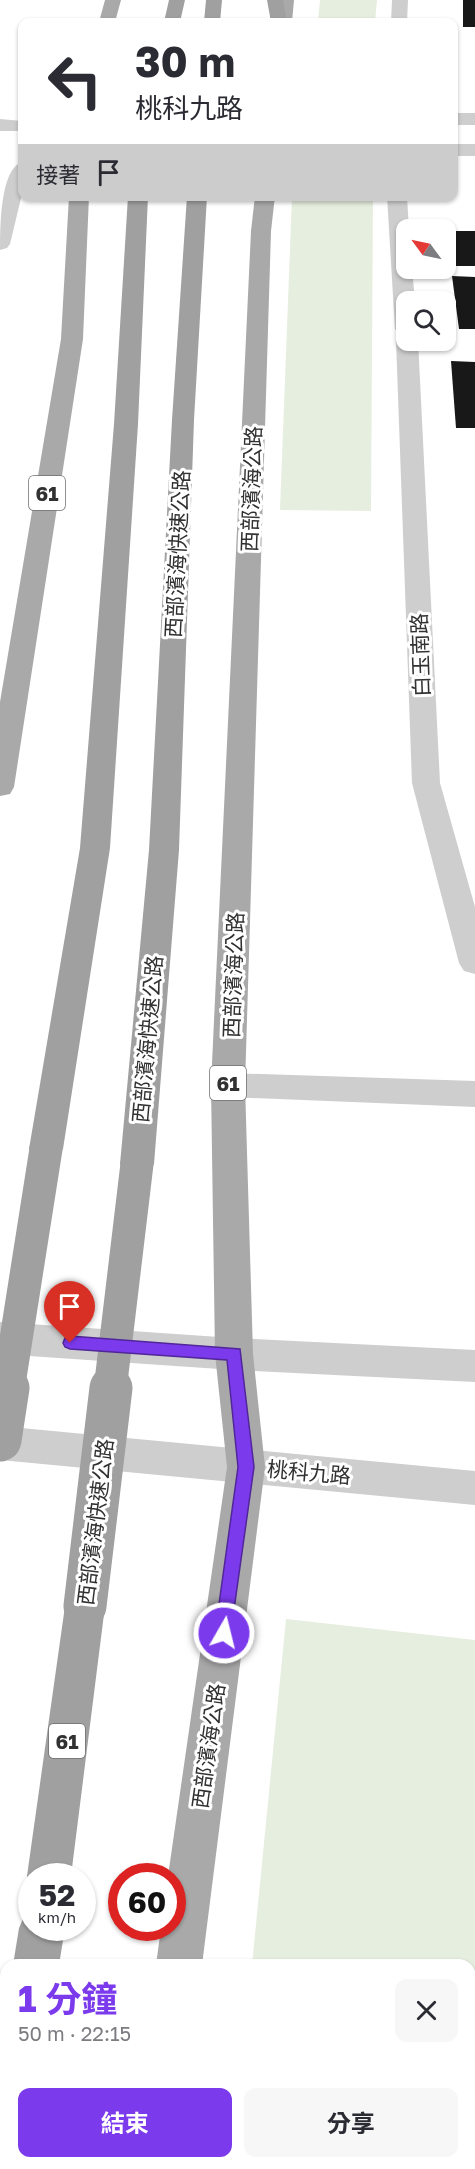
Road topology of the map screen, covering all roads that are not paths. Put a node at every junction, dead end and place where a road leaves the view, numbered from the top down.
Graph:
1 (112, 0) edge
2 (177, 0) edge
3 (214, 0) edge
4 (275, 0) edge
5 (286, 0) edge
6 (400, 0) edge
7 (108, 18) edge
8 (173, 18) edge
9 (212, 18) edge
10 (278, 18) edge
11 (284, 18) edge
12 (399, 18) edge
13 (458, 119) edge
14 (475, 119) edge
15 (0, 125) edge
16 (18, 126) edge
17 (458, 150) edge
18 (475, 150) edge
19 (18, 174) edge
20 (79, 201) edge
21 (138, 201) edge
22 (197, 201) edge
23 (265, 201) edge
24 (397, 201) edge
25 (0, 244) edge
26 (403, 291) edge
27 (407, 351) edge
28 (0, 787) edge
29 (475, 963) edge
30 (228, 1085) junction
31 (475, 1094) edge
32 (0, 1338) edge
33 (234, 1354) junction
34 (475, 1366) edge
35 (0, 1442) edge
36 (246, 1467) junction
37 (475, 1488) edge
38 (51, 1863) edge
39 (40, 1941) edge
40 (37, 1959) edge
41 (180, 1959) edge

1 - 7 main road
2 - 8 highway
3 - 9 highway
4 - 10 highway
5 - 11 main road
6 - 12 street
13 - 14 street
15 - 16 street
17 - 18 street
19 - 25 street
20 - 28 main road, 61
21 - 35 highway, bridge
22 - 38 highway, 西部濱海快速公路 / 61, bridge
23 - 30 main road, 西部濱海公路 / 61
24 - 26 street
27 - 29 street, 白玉南路
30 - 31 street
30 - 33 main road, 西部濱海公路 / 61
32 - 33 street
33 - 34 street
33 - 36 main road, 西部濱海公路 / 61
35 - 36 street, 桃科九路
36 - 37 street, 桃科九路
36 - 41 main road, 西部濱海公路 / 61
39 - 40 highway

